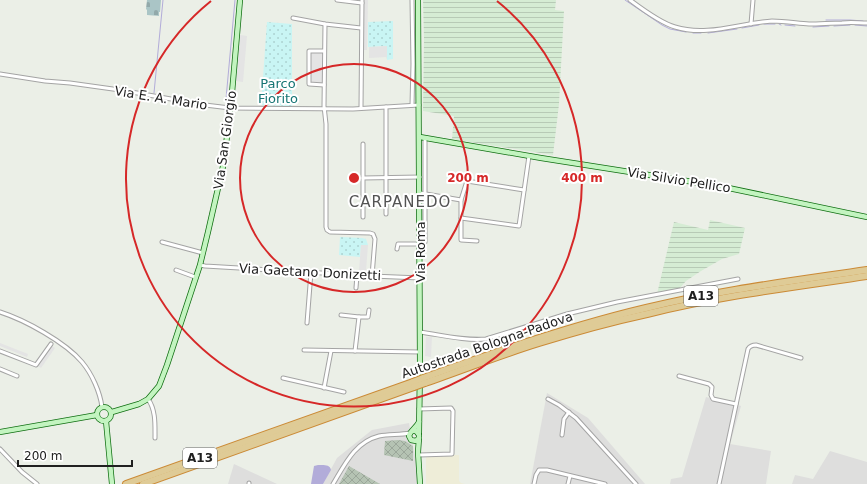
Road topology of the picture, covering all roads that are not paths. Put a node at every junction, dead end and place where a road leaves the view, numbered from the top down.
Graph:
1 (240, 0) edge
2 (337, 0) edge
3 (412, 0) edge
4 (418, 0) edge
5 (753, 0) edge
6 (632, 1) edge
7 (362, 2) edge
8 (293, 18) dead end
9 (325, 24) junction
10 (751, 24) junction
11 (867, 24) edge
12 (361, 28) junction
13 (324, 51) junction
14 (0, 74) edge
15 (324, 85) junction
16 (412, 105) junction
17 (419, 105) junction
18 (386, 106) junction
19 (230, 108) junction
20 (361, 108) junction
21 (325, 109) junction
22 (422, 138) junction
23 (363, 144) dead end
24 (529, 156) junction
25 (386, 177) junction
26 (420, 177) junction
27 (363, 178) junction
28 (524, 190) junction
29 (422, 193) junction
30 (461, 200) junction
31 (386, 214) dead end
32 (363, 217) dead end
33 (867, 217) edge
34 (461, 218) junction
35 (477, 241) dead end
36 (162, 242) dead end
37 (426, 242) dead end
38 (420, 244) junction
39 (397, 249) dead end
40 (203, 253) junction
41 (200, 265) junction
42 (176, 270) dead end
43 (867, 270) edge
44 (311, 272) junction
45 (357, 275) junction
46 (372, 276) junction
47 (867, 276) edge
48 (195, 277) junction
49 (420, 278) junction
50 (738, 279) dead end
51 (356, 288) dead end
52 (369, 310) dead end
53 (0, 312) edge
54 (341, 315) dead end
55 (359, 317) junction
56 (307, 323) dead end
57 (420, 332) junction
58 (51, 344) dead end
59 (304, 350) dead end
60 (0, 351) edge
61 (330, 351) junction
62 (355, 351) junction
63 (420, 352) junction
64 (801, 358) dead end
65 (0, 369) edge
66 (17, 376) dead end
67 (679, 376) dead end
68 (283, 378) dead end
69 (424, 380) junction
70 (413, 384) junction
71 (324, 388) junction
72 (344, 392) dead end
73 (148, 399) junction
74 (548, 399) dead end
75 (736, 404) junction
76 (102, 407) junction
77 (419, 409) junction
78 (112, 412) junction
79 (569, 412) junction
80 (97, 415) junction
81 (419, 420) junction
82 (106, 421) junction
83 (0, 432) edge
84 (411, 432) junction
85 (398, 435) junction
86 (562, 435) dead end
87 (419, 436) junction
88 (155, 438) dead end
89 (411, 440) junction
90 (0, 449) edge
91 (418, 453) junction
92 (570, 476) junction
93 (633, 483) edge
94 (37, 484) edge
95 (112, 484) edge
96 (126, 484) edge
97 (143, 484) edge
98 (333, 484) edge
99 (420, 484) edge
100 (534, 484) edge
101 (568, 484) edge
102 (605, 484) edge
103 (719, 484) edge

1 - 19 street, Via San Giorgio
2 - 7 street
3 - 16 street
4 - 17 street, Via Roma
5 - 10 street
6 - 10 street
7 - 12 street
8 - 9 street
9 - 12 street
9 - 13 street
10 - 11 street
12 - 20 street
13 - 15 street
13 - 15 street
14 - 19 street, Via E. A. Mario
15 - 21 street
16 - 17 street, Via E. A. Mario
16 - 18 street, Via E. A. Mario
17 - 22 street, Via Roma
18 - 20 street, Via E. A. Mario
18 - 25 street
19 - 21 street, Via E. A. Mario
19 - 40 street, Via San Giorgio
20 - 21 street, Via E. A. Mario
21 - 46 street
22 - 24 street, Via Silvio Pellico
22 - 26 street, Via Roma
22 - 29 street, Via Roma
23 - 27 street
24 - 28 street
24 - 33 street, Via Silvio Pellico
25 - 26 street
25 - 27 street
25 - 31 street
26 - 29 street, Via Roma
27 - 32 street
28 - 30 street
28 - 34 street
29 - 30 street
29 - 37 street, Via Roma
29 - 38 street, Via Roma
30 - 34 street
34 - 35 street
36 - 40 street
38 - 39 street
38 - 49 street, Via Roma
40 - 41 street, Via San Giorgio
41 - 44 street, Via Gaetano Donizetti
41 - 48 street, Via San Giorgio
42 - 48 street
43 - 69 highway, Autostrada Bologna-Padova / A13
44 - 45 street, Via Gaetano Donizetti
44 - 56 street
45 - 46 street, Via Gaetano Donizetti
45 - 51 street
46 - 49 street, Via Gaetano Donizetti
47 - 69 highway, Autostrada Bologna-Padova / A13
48 - 73 street, Via San Giorgio
49 - 57 street, Via Roma
50 - 57 street
52 - 55 street
53 - 76 street
54 - 55 street
55 - 62 street
57 - 63 street, Via Roma
58 - 60 street
59 - 61 street
61 - 62 street
61 - 71 street
62 - 63 street
63 - 77 street, Via Roma
64 - 75 street
65 - 66 street
67 - 75 street
68 - 71 street
69 - 70 highway, Autostrada Bologna-Padova, bridge
70 - 96 highway, Autostrada Bologna-Padova / A13
70 - 97 highway, Autostrada Bologna-Padova / A13
71 - 72 street
73 - 78 street, Via San Giorgio
73 - 88 street
74 - 79 street
75 - 103 street
76 - 78 street
76 - 80 street
77 - 81 street, Via Roma
77 - 91 street
78 - 82 street
79 - 86 street
79 - 93 street
80 - 82 street
80 - 83 street
81 - 84 street, Via Roma
81 - 87 street, Via Roma
82 - 95 street
84 - 85 street
84 - 87 street
84 - 89 street
85 - 89 street
85 - 98 street
87 - 89 street
87 - 91 street, Via Roma
89 - 91 street, Via Roma
90 - 94 street
91 - 99 street, Via Roma
92 - 100 street
92 - 101 street
92 - 102 street

